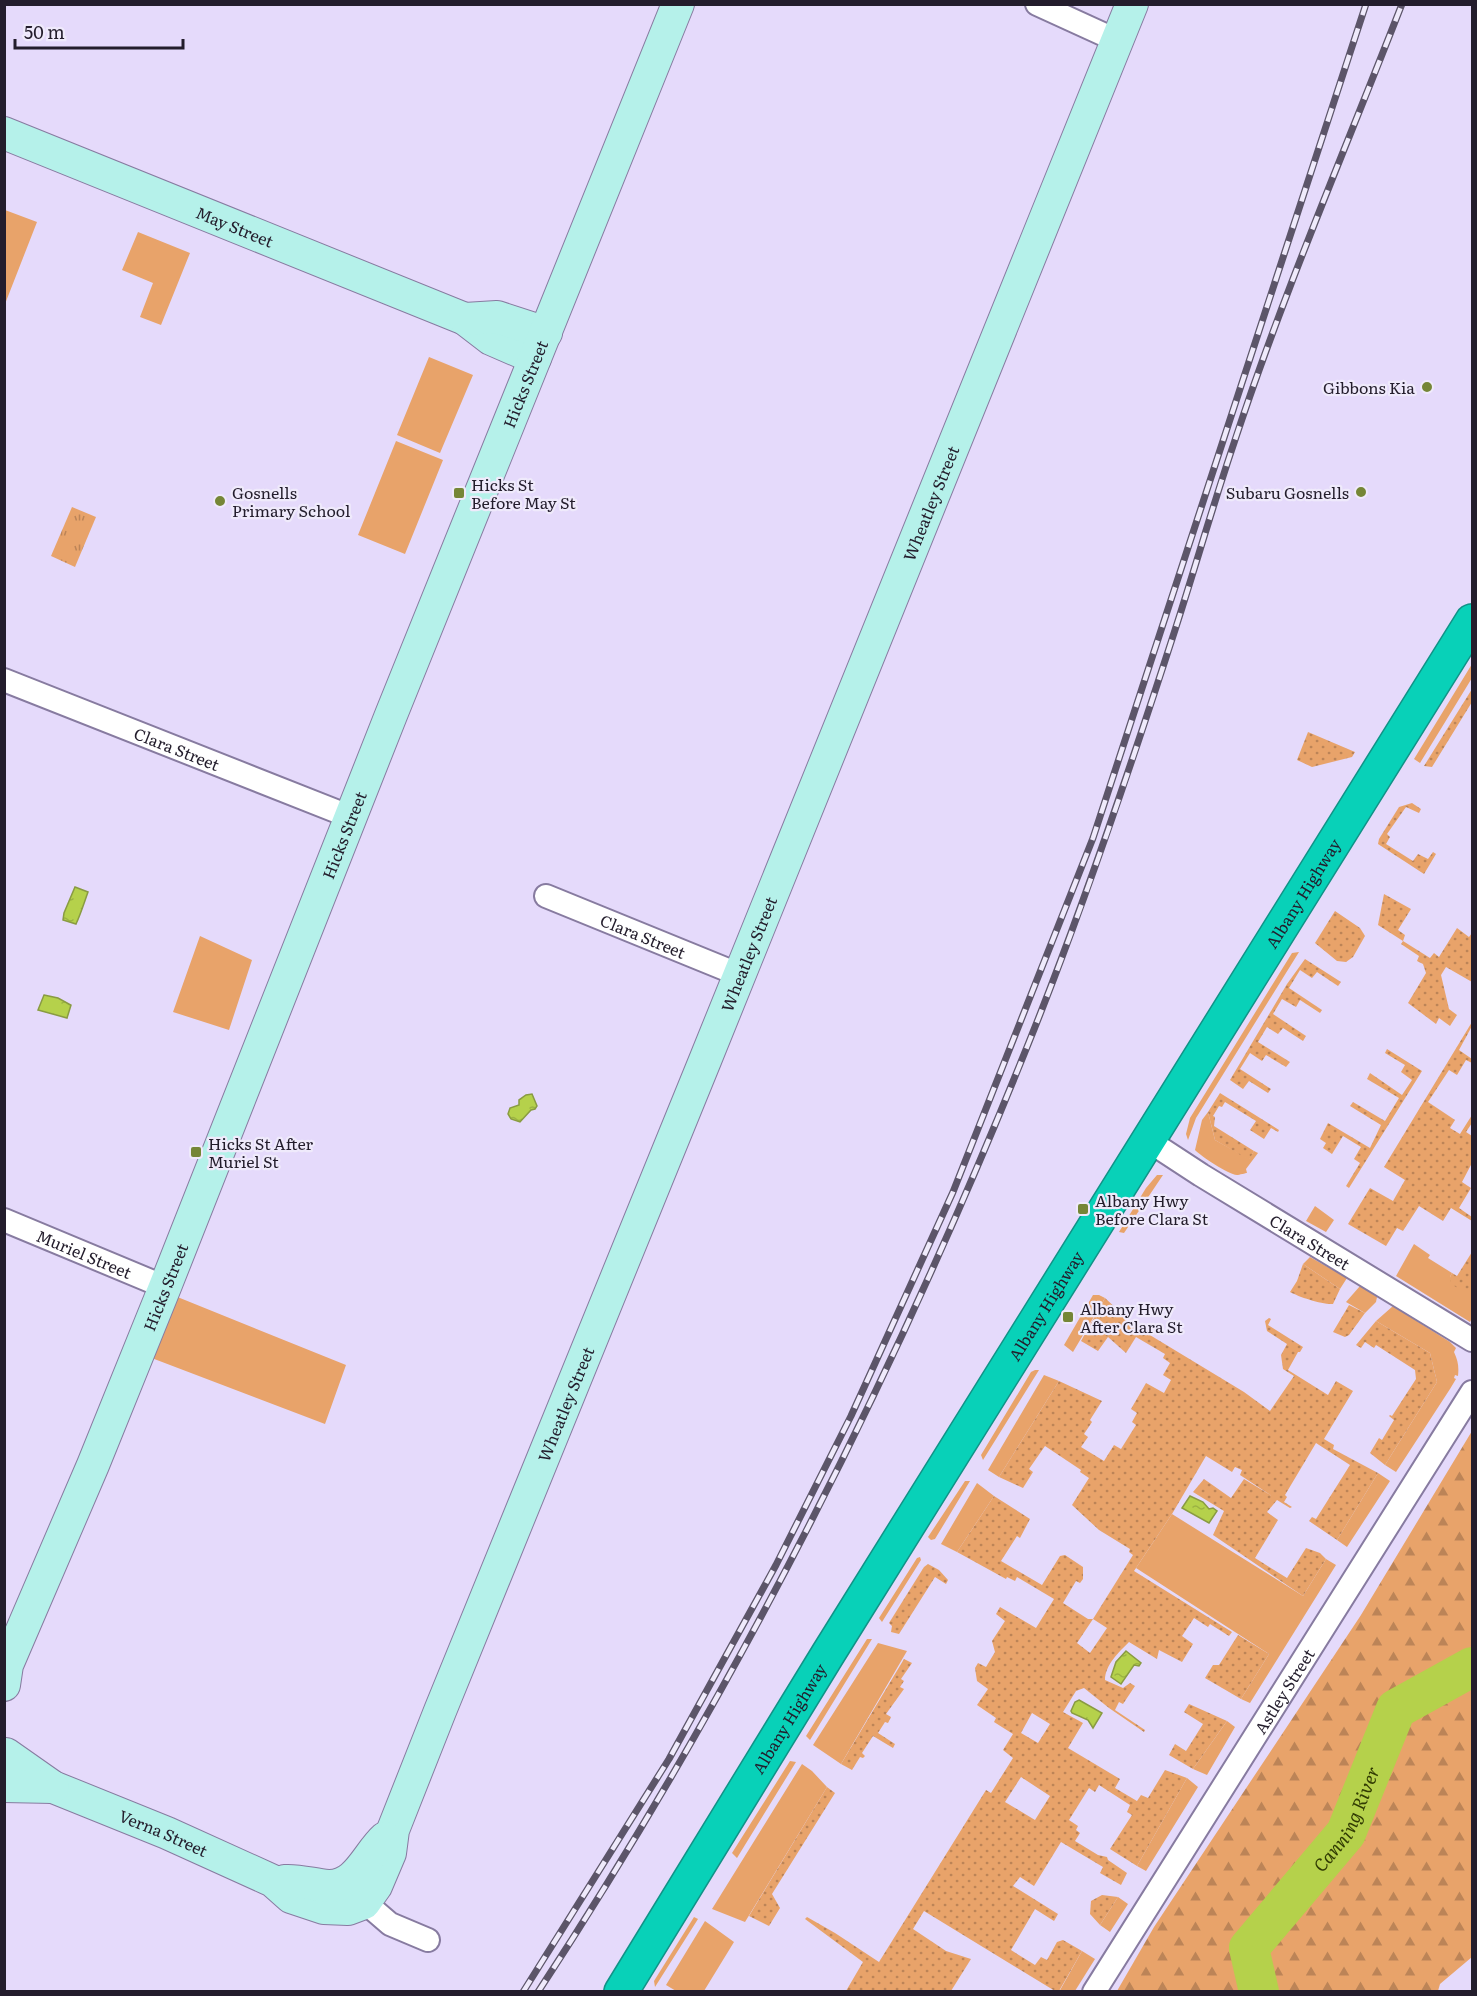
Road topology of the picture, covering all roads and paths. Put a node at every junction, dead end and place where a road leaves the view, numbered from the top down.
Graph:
1 (678, 4) edge
2 (1037, 4) edge
3 (1132, 4) edge
4 (1118, 41) junction
5 (4, 133) edge
6 (541, 345) junction
7 (1473, 621) edge
8 (4, 680) edge
9 (351, 817) junction
10 (546, 896) dead end
11 (740, 975) junction
12 (1149, 1141) junction
13 (4, 1220) edge
14 (165, 1287) junction
15 (1473, 1340) edge
16 (1473, 1392) edge
17 (5, 1672) edge
18 (5, 1754) edge
19 (4, 1786) edge
20 (53, 1787) junction
21 (353, 1893) junction
22 (428, 1940) dead end
23 (621, 1992) edge
24 (1094, 1992) edge

1 - 6 street, Hicks Street
2 - 4 street
3 - 4 street, Wheatley Street
4 - 11 street, Wheatley Street
5 - 6 street, May Street
6 - 9 street, Hicks Street
7 - 12 highway, Albany Highway
8 - 9 street, Clara Street
9 - 14 street, Hicks Street
10 - 11 street, Clara Street
11 - 21 street, Wheatley Street
12 - 15 street, Clara Street
12 - 23 highway, Albany Highway
13 - 14 street, Muriel Street
14 - 17 street, Hicks Street
16 - 24 street, Astley Street
18 - 20 street, Verna Street
19 - 20 street, Verna Street
20 - 21 street, Verna Street
21 - 22 street

